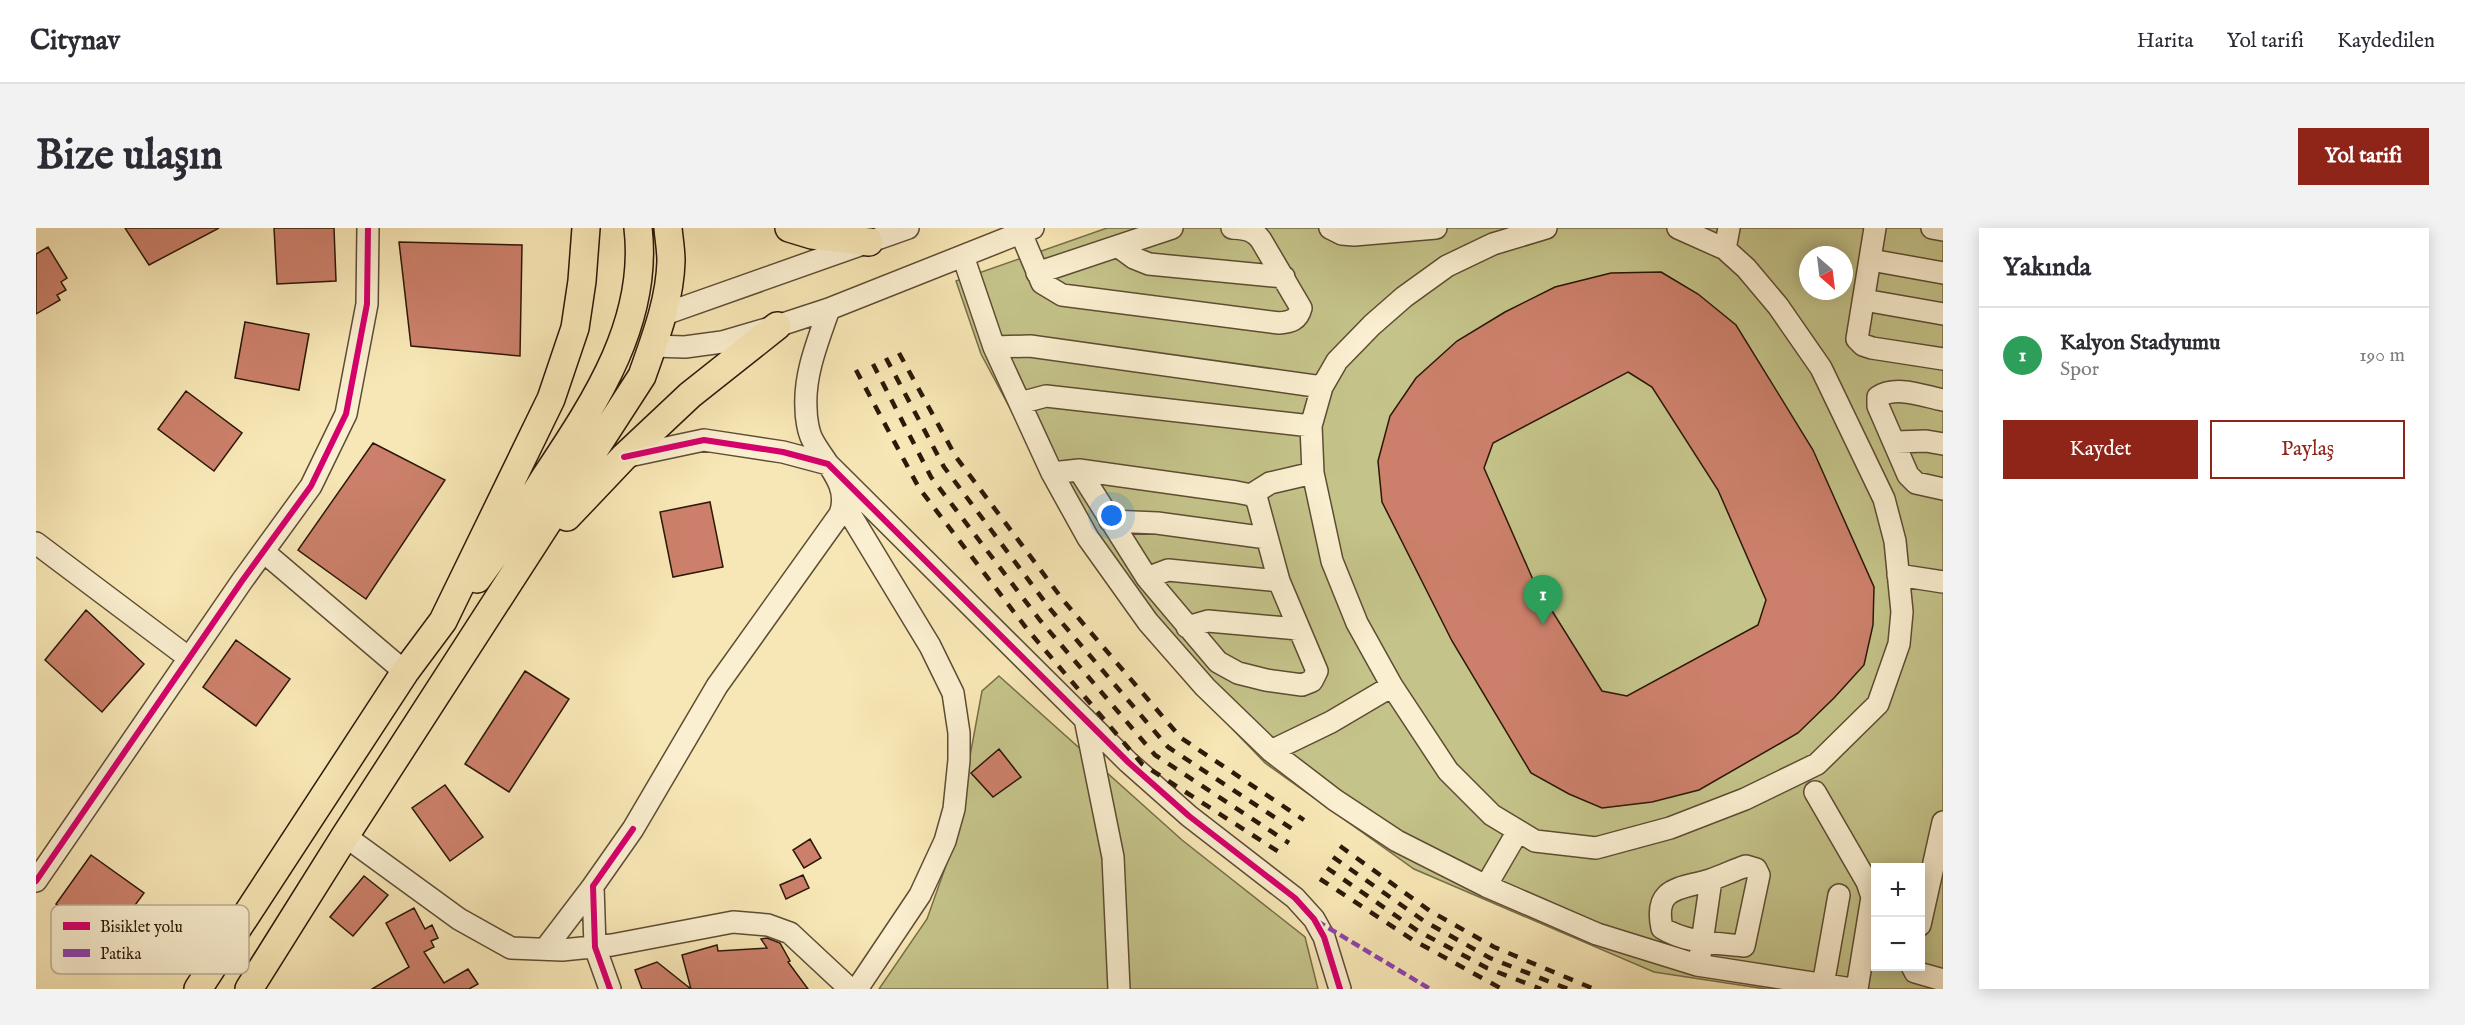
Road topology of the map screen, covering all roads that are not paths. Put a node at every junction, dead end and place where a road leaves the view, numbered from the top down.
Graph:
1 (368, 228) edge
2 (586, 228) edge
3 (638, 228) edge
4 (668, 228) edge
5 (789, 228) edge
6 (908, 228) edge
7 (1172, 228) edge
8 (1232, 228) edge
9 (1330, 228) edge
10 (1436, 228) edge
11 (1546, 228) edge
12 (1678, 228) edge
13 (1729, 228) edge
14 (1875, 228) edge
15 (1932, 228) edge
16 (1027, 230) edge
17 (1943, 230) edge
18 (869, 242) junction
19 (1119, 247) junction
20 (1725, 249) junction
21 (963, 256) junction
22 (1871, 260) junction
23 (1037, 273) junction
24 (1943, 273) edge
25 (1284, 277) junction
26 (1864, 300) junction
27 (829, 309) junction
28 (1943, 314) edge
29 (662, 315) junction
30 (627, 326) junction
31 (777, 326) junction
32 (652, 346) junction
33 (994, 347) junction
34 (1943, 359) edge
35 (1322, 387) junction
36 (1943, 400) edge
37 (1020, 403) junction
38 (1311, 426) junction
39 (1896, 442) junction
40 (1943, 444) edge
41 (624, 457) junction
42 (828, 464) junction
43 (1079, 470) junction
44 (1052, 472) junction
45 (1313, 474) junction
46 (1943, 489) edge
47 (1251, 495) junction
48 (844, 504) junction
49 (1110, 521) junction
50 (1267, 538) junction
51 (36, 543) edge
52 (264, 552) junction
53 (520, 566) junction
54 (1898, 575) junction
55 (1147, 578) junction
56 (1279, 581) junction
57 (1943, 582) edge
58 (443, 621) junction
59 (1186, 627) junction
60 (1298, 629) junction
61 (189, 658) junction
62 (405, 672) junction
63 (1392, 686) junction
64 (1085, 719) junction
65 (1271, 751) junction
66 (1815, 792) dead end
67 (1943, 822) edge
68 (1518, 831) junction
69 (345, 836) junction
70 (1932, 878) edge
71 (1711, 880) junction
72 (36, 881) edge
73 (1871, 881) edge
74 (592, 886) junction
75 (1486, 886) junction
76 (1839, 895) dead end
77 (1871, 902) edge
78 (249, 911) edge
79 (1922, 917) edge
80 (1703, 942) junction
81 (595, 946) junction
82 (545, 949) junction
83 (1697, 965) junction
84 (1914, 971) edge
85 (208, 974) edge
86 (1943, 980) edge
87 (1823, 985) junction
88 (198, 989) edge
89 (249, 989) edge
90 (610, 989) edge
91 (850, 989) edge
92 (857, 989) edge
93 (1119, 989) edge
94 (1340, 989) edge
95 (1855, 989) edge

1 - 52 street
2 - 58 main road
3 - 30 main road
4 - 29 main road
5 - 18 main road
6 - 18 street
7 - 19 street
8 - 25 street
9 - 10 street
11 - 35 street
12 - 20 street
13 - 20 street
14 - 22 street
15 - 17 street
16 - 21 street
16 - 23 street
18 - 29 street
19 - 23 street
19 - 25 street
20 - 54 street
21 - 27 street
21 - 33 street
22 - 24 street
22 - 26 street
23 - 25 street
26 - 28 street
26 - 34 street
27 - 31 street
27 - 42 street
29 - 30 main road
29 - 32 main road
30 - 32 main road
30 - 58 main road
31 - 32 street
31 - 41 main road
32 - 53 main road
33 - 35 street
33 - 37 street
35 - 38 street
36 - 39 street
37 - 38 street
37 - 44 street
38 - 45 street
39 - 40 street
39 - 46 street
41 - 42 street
41 - 53 main road
42 - 48 street
42 - 64 street
43 - 44 street
43 - 47 street
43 - 49 street
44 - 65 street
45 - 47 street
45 - 63 street
47 - 50 street
48 - 74 street
48 - 92 street
49 - 50 street
49 - 55 street
50 - 56 street
51 - 61 street
52 - 61 street
52 - 62 street
53 - 69 main road
54 - 57 street
54 - 68 street
55 - 56 street
55 - 59 street
56 - 60 street
58 - 62 main road
59 - 60 street
59 - 60 street
61 - 72 street
62 - 78 main road
63 - 65 street
63 - 68 street
64 - 93 street
64 - 94 street
65 - 75 street
66 - 73 street
67 - 70 street
68 - 75 street
69 - 82 street
69 - 89 main road
70 - 79 street
71 - 80 street
71 - 80 street
71 - 80 street
74 - 81 street
74 - 82 street
75 - 83 street
76 - 87 street
77 - 95 street
80 - 83 street
81 - 82 street
81 - 90 street
81 - 91 street
83 - 87 street
84 - 86 street
85 - 88 main road
87 - 95 street

